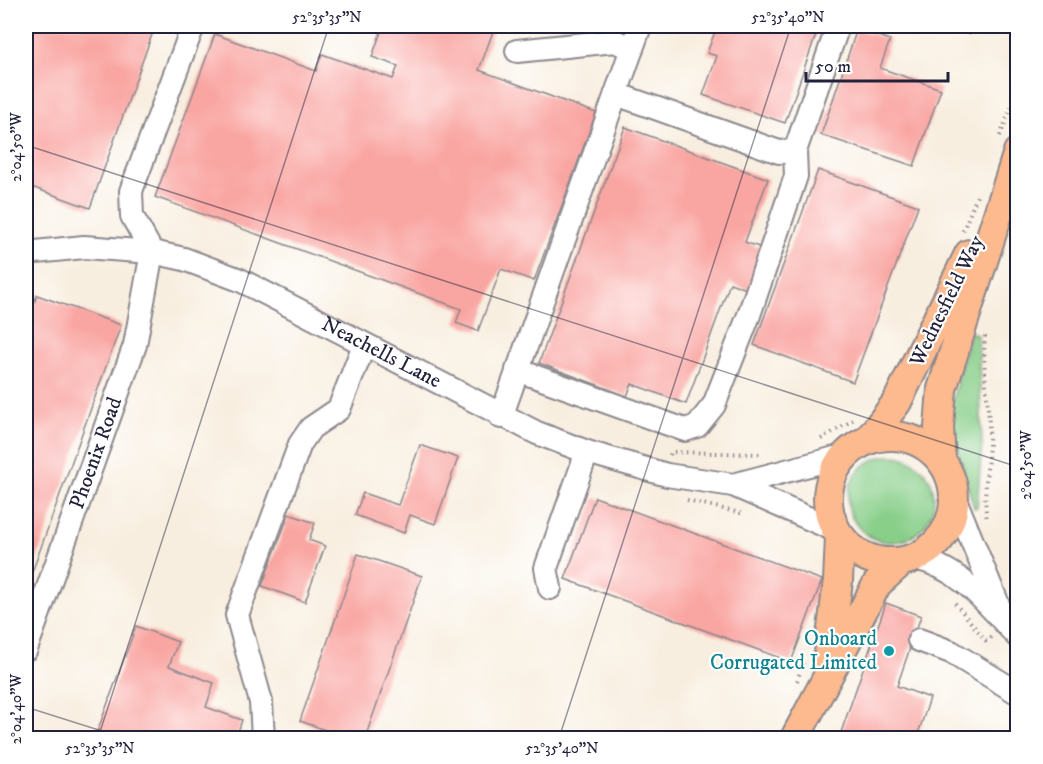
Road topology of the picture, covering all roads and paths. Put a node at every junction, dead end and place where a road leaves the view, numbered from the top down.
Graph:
1 (193, 26) edge
2 (640, 26) edge
3 (838, 26) edge
4 (632, 49) junction
5 (518, 51) dead end
6 (1017, 90) edge
7 (616, 94) junction
8 (795, 151) junction
9 (1010, 151) edge
10 (981, 185) dead end
11 (962, 235) dead end
12 (152, 252) junction
13 (26, 253) edge
14 (985, 330) dead end
15 (364, 345) junction
16 (517, 370) junction
17 (501, 417) junction
18 (866, 426) junction
19 (815, 442) dead end
20 (587, 452) junction
21 (764, 454) dead end
22 (843, 456) junction
23 (940, 460) junction
24 (667, 475) junction
25 (733, 485) junction
26 (954, 497) junction
27 (684, 499) dead end
28 (751, 515) dead end
29 (988, 527) dead end
30 (838, 534) junction
31 (908, 560) junction
32 (549, 588) dead end
33 (1012, 630) edge
34 (919, 640) dead end
35 (26, 649) edge
36 (807, 653) dead end
37 (826, 675) junction
38 (796, 684) dead end
39 (1017, 693) edge
40 (263, 738) edge
41 (795, 738) edge

1 - 12 street
2 - 4 street
3 - 8 street
4 - 5 street
4 - 7 street
6 - 9 path
7 - 8 street
7 - 16 street
8 - 16 street
9 - 18 main road, Wednesfield Way
9 - 23 main road, Wednesfield Way
10 - 11 path
12 - 13 street, Neachells Lane
12 - 15 street, Neachells Lane
12 - 35 street, Phoenix Road
14 - 29 path
15 - 17 street, Neachells Lane
15 - 40 street
16 - 17 street
17 - 20 street, Neachells Lane
18 - 19 path
18 - 22 main road
18 - 23 main road
20 - 24 street, Neachells Lane
20 - 32 street
21 - 24 path
22 - 25 street, Neachells Lane
22 - 30 main road
23 - 26 main road
24 - 25 street, Neachells Lane
25 - 30 street, Neachells Lane
26 - 31 main road
26 - 33 street
27 - 28 path
30 - 31 main road
30 - 37 main road
31 - 33 street
31 - 37 main road
34 - 39 street
36 - 38 path
37 - 41 main road

